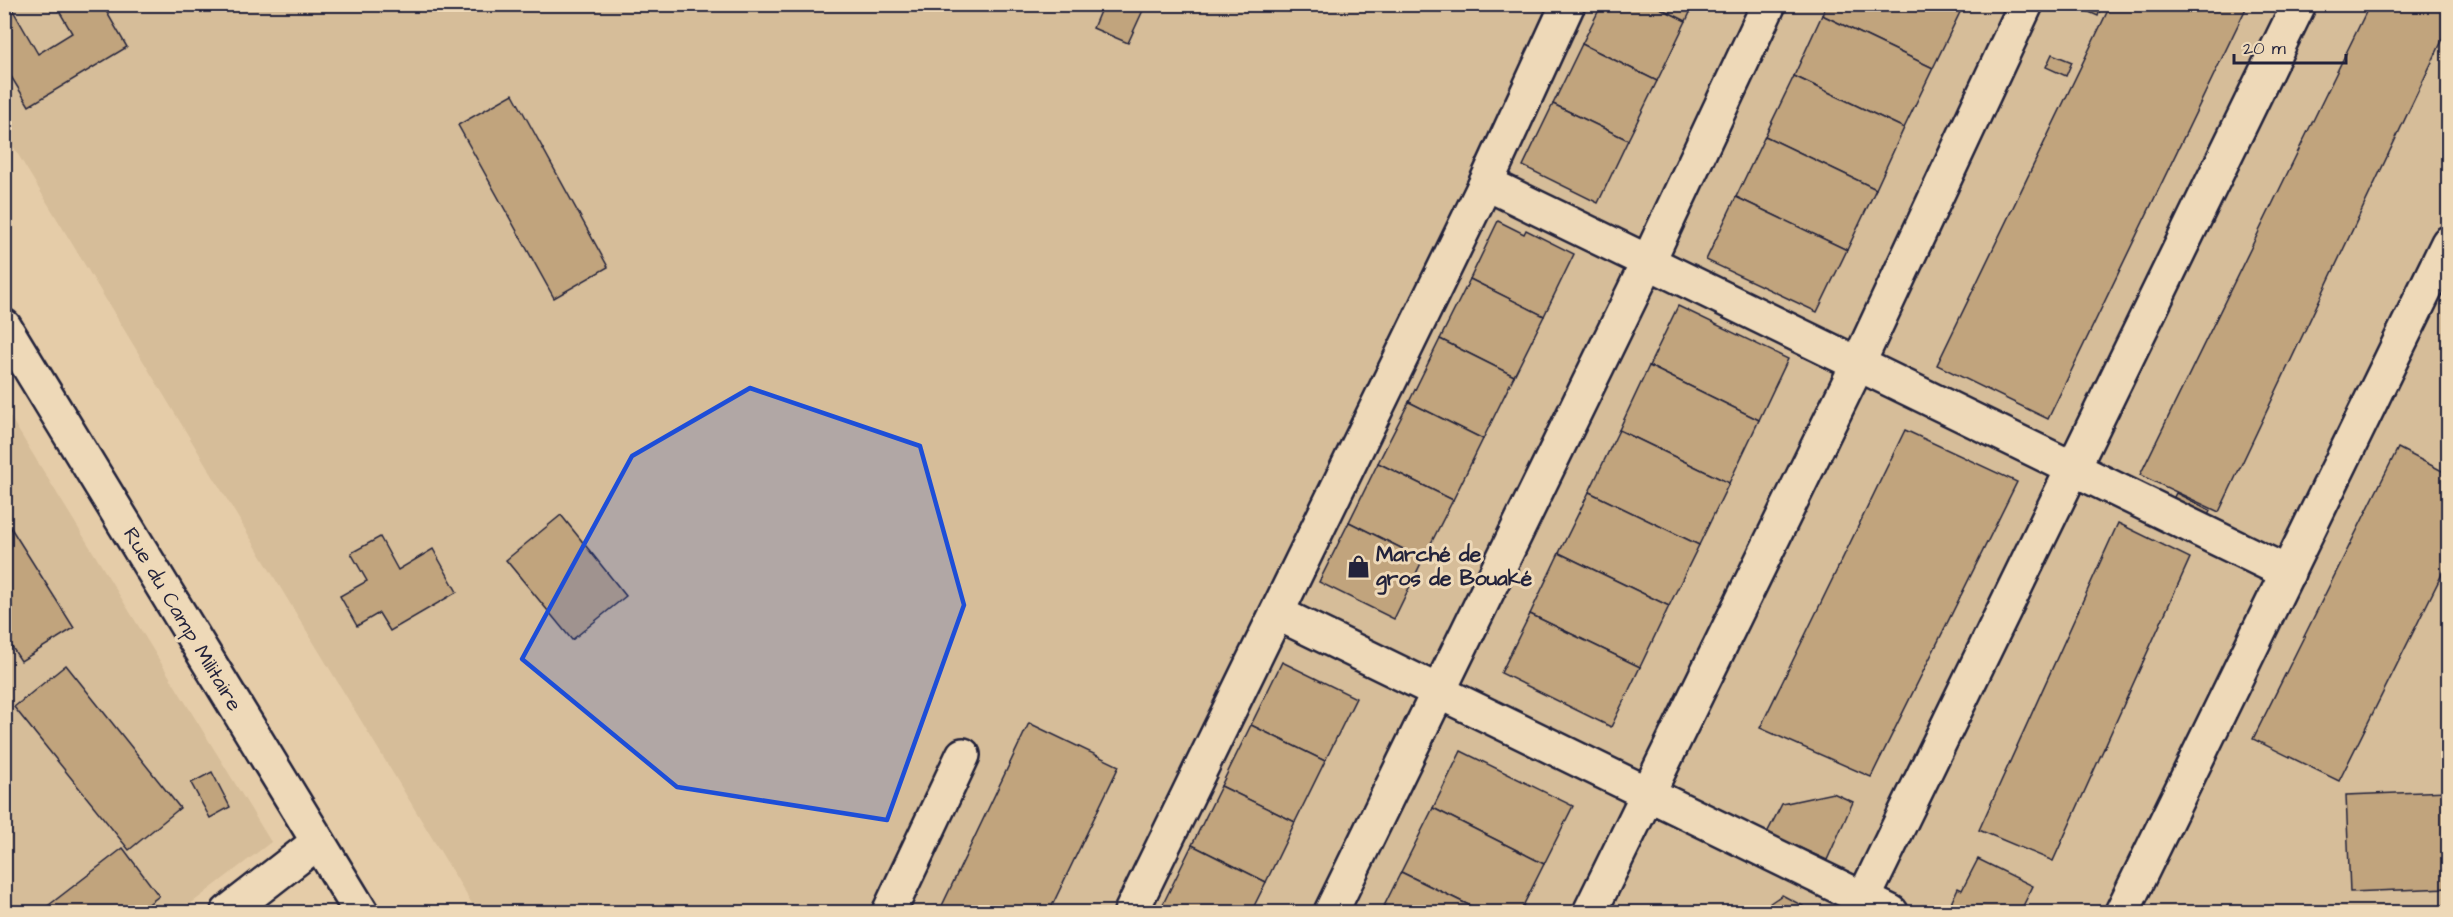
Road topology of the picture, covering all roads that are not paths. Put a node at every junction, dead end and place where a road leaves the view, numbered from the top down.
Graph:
1 (1568, 4) edge
2 (1769, 4) edge
3 (2026, 4) edge
4 (2299, 4) edge
5 (1486, 183) junction
6 (2448, 243) edge
7 (1648, 262) junction
8 (4, 326) edge
9 (1858, 364) junction
10 (2073, 469) junction
11 (2288, 573) junction
12 (1277, 613) junction
13 (1438, 692) junction
14 (963, 755) dead end
15 (1648, 794) junction
16 (318, 842) junction
17 (1870, 908) edge
18 (228, 912) edge
19 (362, 912) edge
20 (889, 912) edge
21 (1131, 912) edge
22 (1331, 912) edge
23 (1590, 912) edge
24 (2122, 912) edge

1 - 5 street
2 - 7 street
3 - 9 street
4 - 10 street
5 - 7 street
5 - 12 street
6 - 11 street
7 - 9 street
7 - 13 street
8 - 16 street, Rue du Camp Militaire
9 - 10 street
9 - 15 street
10 - 11 street
10 - 17 street
11 - 24 street
12 - 13 street
12 - 21 street
13 - 15 street
13 - 22 street
14 - 20 street
15 - 17 street
15 - 23 street
16 - 18 street
16 - 19 street, Rue du Camp Militaire

